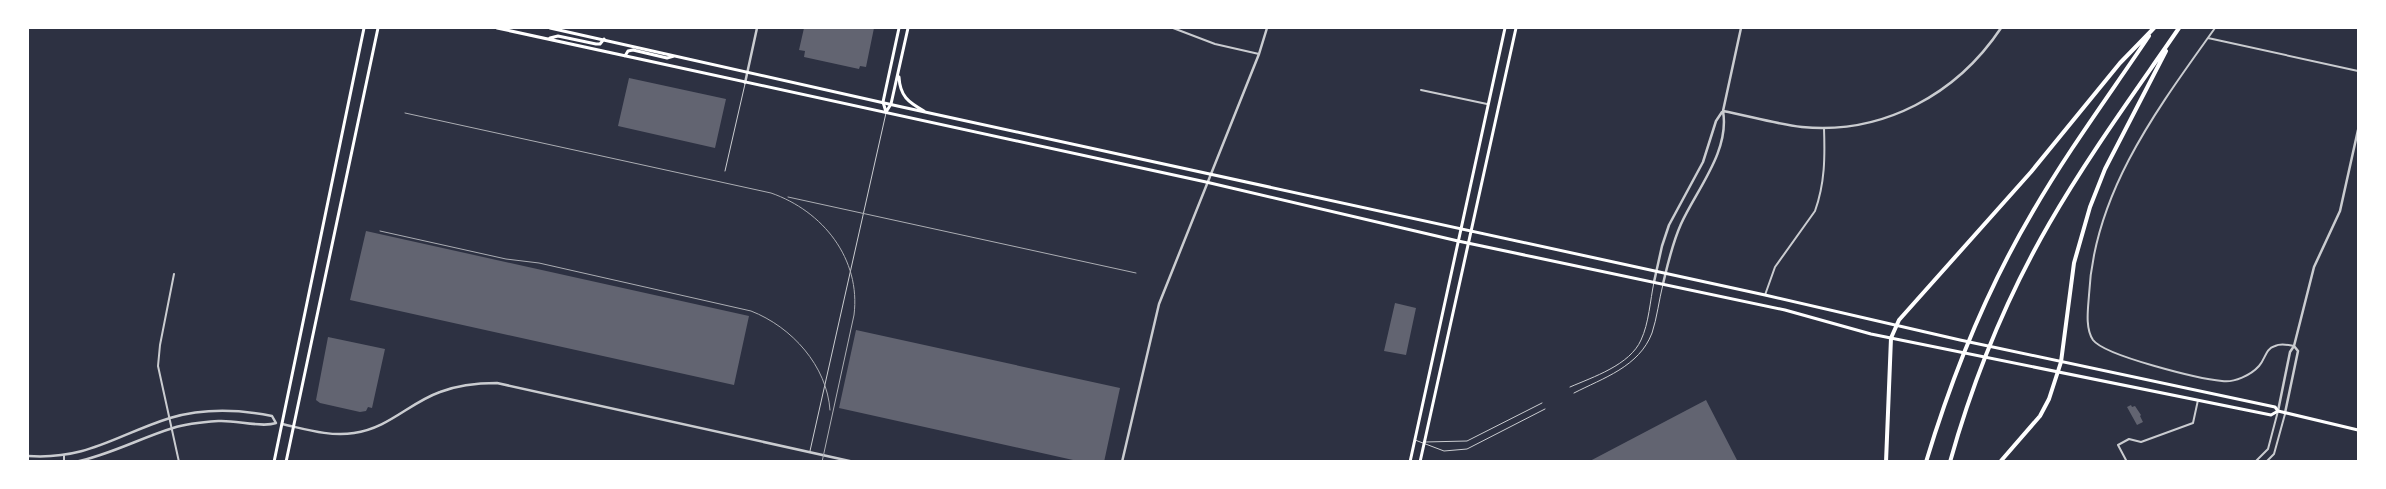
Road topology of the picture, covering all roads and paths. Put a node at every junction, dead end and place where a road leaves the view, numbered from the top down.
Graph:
1 (364, 28) edge
2 (378, 28) edge
3 (497, 28) edge
4 (550, 28) edge
5 (757, 28) edge
6 (900, 28) edge
7 (908, 28) edge
8 (1173, 28) edge
9 (1267, 28) edge
10 (1505, 28) edge
11 (1516, 28) edge
12 (1741, 28) edge
13 (2001, 28) edge
14 (2155, 28) edge
15 (2179, 28) edge
16 (2215, 28) edge
17 (547, 38) junction
18 (2172, 38) junction
19 (2208, 38) junction
20 (604, 39) junction
21 (1259, 54) junction
22 (625, 56) junction
23 (677, 56) junction
24 (748, 71) junction
25 (898, 71) junction
26 (2358, 71) edge
27 (745, 82) junction
28 (1421, 90) dead end
29 (883, 102) junction
30 (891, 104) junction
31 (1489, 105) junction
32 (924, 111) junction
33 (1723, 111) junction
34 (886, 112) junction
35 (1824, 128) junction
36 (2358, 130) edge
37 (726, 171) dead end
38 (1210, 173) junction
39 (1206, 182) junction
40 (1460, 228) junction
41 (1471, 230) junction
42 (1458, 241) junction
43 (1469, 243) junction
44 (1656, 271) junction
45 (1666, 273) junction
46 (174, 274) dead end
47 (1654, 282) junction
48 (1663, 284) junction
49 (1766, 295) junction
50 (1896, 326) junction
51 (1891, 338) junction
52 (2294, 346) junction
53 (2061, 362) junction
54 (2058, 373) junction
55 (1570, 387) dead end
56 (1574, 393) dead end
57 (2198, 400) junction
58 (1542, 403) dead end
59 (1545, 409) dead end
60 (2278, 411) junction
61 (2285, 413) junction
62 (170, 418) junction
63 (276, 423) junction
64 (282, 424) junction
65 (293, 427) junction
66 (173, 428) junction
67 (2358, 430) edge
68 (1415, 440) junction
69 (1425, 442) junction
70 (810, 452) junction
71 (28, 456) edge
72 (64, 456) junction
73 (64, 462) edge
74 (75, 462) edge
75 (180, 462) edge
76 (274, 462) edge
77 (286, 462) edge
78 (854, 462) edge
79 (1122, 462) edge
80 (1410, 462) edge
81 (1420, 462) edge
82 (1886, 462) edge
83 (1926, 462) edge
84 (1950, 462) edge
85 (2000, 462) edge
86 (2127, 462) edge
87 (2255, 462) edge
88 (2266, 462) edge

1 - 64 main road
2 - 65 main road
3 - 17 main road
4 - 20 main road
5 - 24 street
6 - 29 main road
7 - 25 main road
8 - 21 street
9 - 21 street
10 - 31 main road
11 - 41 main road
12 - 33 street
13 - 35 street
14 - 50 highway
14 - 83 highway
15 - 18 highway
16 - 19 street
17 - 20 main road
17 - 22 main road
18 - 53 highway
18 - 84 highway
19 - 26 street
19 - 52 street
20 - 23 main road
21 - 38 street
22 - 23 main road
22 - 27 main road
23 - 24 main road
24 - 27 street
24 - 29 main road
25 - 30 main road
25 - 32 main road
27 - 34 main road
27 - 37 lane
28 - 31 street
29 - 30 main road
29 - 34 main road
30 - 32 main road
30 - 34 main road
31 - 40 main road
32 - 38 main road
33 - 35 street
33 - 44 street
33 - 45 street
34 - 39 main road
34 - 70 lane
35 - 49 street
36 - 52 street
38 - 39 street
38 - 40 main road
39 - 42 main road
39 - 79 street
40 - 41 main road
40 - 42 main road
41 - 43 main road
41 - 44 main road
42 - 43 main road
42 - 68 main road
43 - 47 main road
43 - 69 main road
44 - 45 main road
44 - 47 street
45 - 48 street
45 - 49 main road
46 - 62 street
47 - 48 main road
47 - 55 lane
48 - 51 main road
48 - 56 lane
49 - 50 main road
50 - 51 highway
50 - 53 main road
51 - 54 main road
51 - 82 highway
52 - 60 street
52 - 61 street
53 - 54 highway
53 - 60 main road
54 - 57 main road
54 - 85 highway
57 - 60 main road
57 - 86 street
58 - 69 lane
59 - 69 lane
60 - 61 main road
60 - 87 street
61 - 67 main road
61 - 88 street
62 - 63 street
62 - 66 street
62 - 72 street
63 - 64 street
63 - 66 street
64 - 65 street
64 - 76 main road
65 - 70 street
65 - 77 main road
66 - 74 street
66 - 75 street
68 - 69 lane
68 - 80 main road
69 - 81 main road
70 - 78 street
71 - 72 street
72 - 73 street

